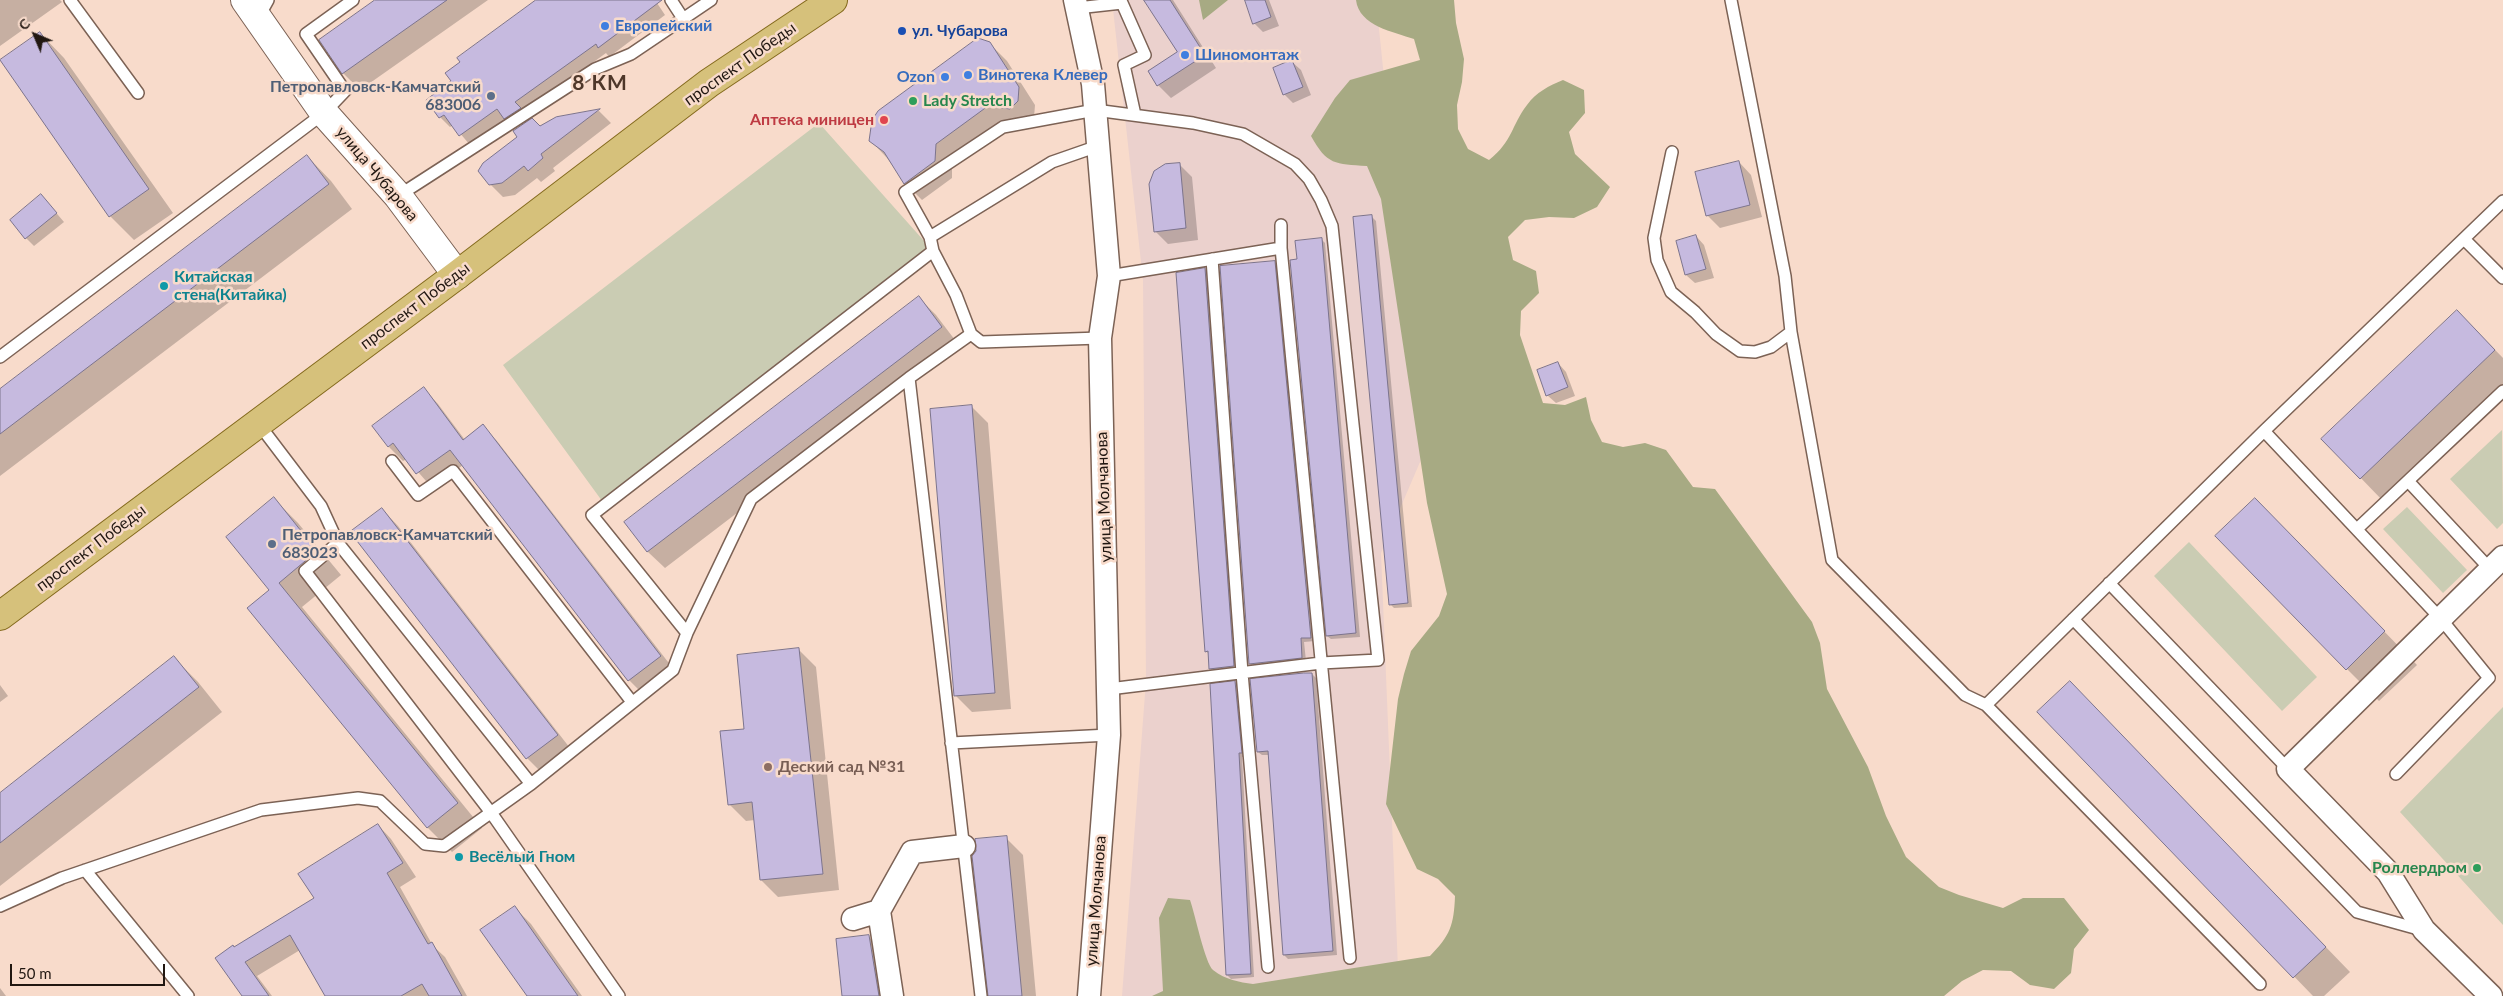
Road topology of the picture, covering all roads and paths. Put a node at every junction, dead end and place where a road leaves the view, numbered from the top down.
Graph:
1 (70, 0) edge
2 (353, 0) edge
3 (671, 0) edge
4 (711, 0) edge
5 (834, 0) edge
6 (1731, 0) edge
7 (1123, 1) edge
8 (1076, 4) edge
9 (257, 6) edge
10 (684, 20) junction
11 (138, 93) dead end
12 (1095, 110) junction
13 (324, 113) junction
14 (1135, 115) junction
15 (1098, 146) junction
16 (1672, 152) dead end
17 (398, 196) junction
18 (2503, 201) edge
19 (1281, 225) dead end
20 (930, 237) junction
21 (2464, 238) junction
22 (1281, 248) junction
23 (933, 252) junction
24 (1212, 259) junction
25 (457, 275) junction
26 (1109, 276) junction
27 (2503, 278) edge
28 (1791, 332) junction
29 (971, 334) junction
30 (1100, 338) junction
31 (0, 357) edge
32 (909, 378) junction
33 (2503, 391) edge
34 (258, 423) junction
35 (2264, 431) junction
36 (392, 461) dead end
37 (2408, 481) junction
38 (2357, 529) junction
39 (338, 543) junction
40 (2498, 565) edge
41 (2109, 583) junction
42 (0, 616) edge
43 (2073, 619) junction
44 (2441, 619) junction
45 (687, 633) junction
46 (1320, 663) junction
47 (1242, 673) junction
48 (1109, 689) junction
49 (632, 702) junction
50 (1986, 705) junction
51 (1109, 736) junction
52 (952, 743) junction
53 (2288, 769) junction
54 (2396, 774) dead end
55 (531, 784) junction
56 (492, 814) junction
57 (964, 846) junction
58 (85, 870) junction
59 (0, 906) edge
60 (879, 911) junction
61 (853, 919) dead end
62 (2424, 930) junction
63 (1350, 958) dead end
64 (1268, 967) dead end
65 (2260, 984) dead end
66 (188, 996) edge
67 (619, 996) edge
68 (892, 996) edge
69 (981, 996) edge
70 (1089, 996) edge
71 (2491, 996) edge

1 - 11 lane
2 - 13 lane
3 - 10 lane
4 - 10 lane
5 - 25 main road, проспект Победы
6 - 28 lane
7 - 8 lane
7 - 14 lane
8 - 12 street, улица Молчанова
9 - 13 street, улица Чубарова
10 - 17 lane
12 - 14 lane
12 - 15 street, улица Молчанова
12 - 20 lane
13 - 17 street, улица Чубарова
13 - 31 lane
14 - 46 lane
15 - 20 lane
15 - 26 street, улица Молчанова
16 - 28 lane
17 - 25 street, улица Чубарова
18 - 21 lane
19 - 22 lane
20 - 23 lane
21 - 27 lane
21 - 35 lane
22 - 24 lane
22 - 46 lane
23 - 29 lane
23 - 45 lane
24 - 26 lane
24 - 47 lane
25 - 34 main road, проспект Победы
26 - 30 street, улица Молчанова
28 - 50 lane
29 - 30 lane
29 - 32 lane
30 - 48 street, улица Молчанова
32 - 45 lane
32 - 52 lane
33 - 37 lane
34 - 39 lane
34 - 42 main road, проспект Победы
35 - 38 lane
35 - 41 lane
36 - 49 lane
37 - 38 lane
37 - 40 lane
38 - 44 lane
39 - 55 lane
39 - 56 lane
40 - 44 street
41 - 43 lane
41 - 53 lane
43 - 50 lane
43 - 62 lane
44 - 53 street
44 - 54 lane
45 - 49 lane
46 - 47 lane
46 - 63 lane
47 - 48 lane
47 - 64 lane
48 - 51 street, улица Молчанова
49 - 55 lane
50 - 65 lane
51 - 52 lane
51 - 70 street, улица Молчанова
52 - 57 lane
53 - 62 street
55 - 56 lane
56 - 58 lane
56 - 67 lane
57 - 60 street
57 - 69 lane
58 - 59 lane
58 - 66 lane
60 - 61 street
60 - 68 street
62 - 71 street

